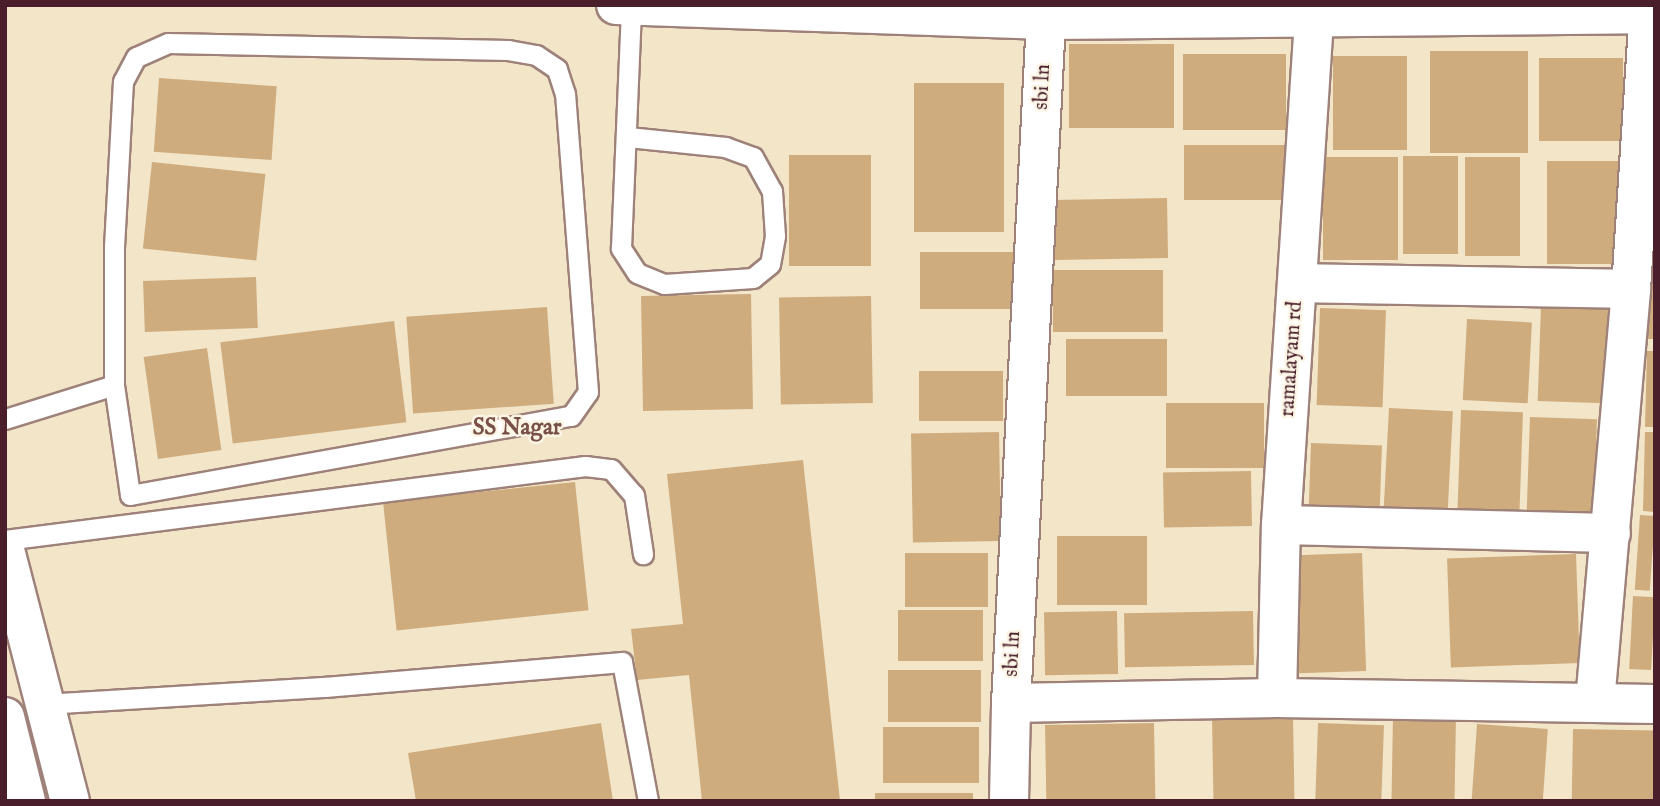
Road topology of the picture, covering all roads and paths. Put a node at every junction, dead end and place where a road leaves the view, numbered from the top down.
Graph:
1 (616, 5) edge
2 (631, 6) edge
3 (1221, 13) edge
4 (1652, 14) edge
5 (1046, 20) junction
6 (1314, 20) junction
7 (628, 137) junction
8 (1298, 283) junction
9 (1631, 289) junction
10 (114, 384) junction
11 (5, 419) edge
12 (1281, 525) junction
13 (1611, 533) junction
14 (5, 540) edge
15 (5, 550) edge
16 (643, 554) dead end
17 (1277, 698) junction
18 (1595, 702) junction
19 (1011, 703) junction
20 (45, 705) junction
21 (1655, 705) edge
22 (5, 717) edge
23 (26, 801) edge
24 (70, 801) edge
25 (648, 801) edge
26 (1009, 801) edge

1 - 2 main road
2 - 5 main road
2 - 7 lane
3 - 5 main road
3 - 6 main road
4 - 6 main road
4 - 9 main road
5 - 19 main road, sbi ln
6 - 8 main road, ramalayam rd
7 - 7 lane
8 - 9 main road
8 - 12 main road, ramalayam rd
9 - 13 main road
10 - 10 lane
10 - 11 lane
12 - 13 main road
12 - 17 main road, ramalayam rd
13 - 18 main road
14 - 16 lane
15 - 20 main road
17 - 18 main road, sbi ln
17 - 19 main road, sbi ln
18 - 21 main road, sbi ln
19 - 26 main road
20 - 24 main road
20 - 25 lane
22 - 23 main road

